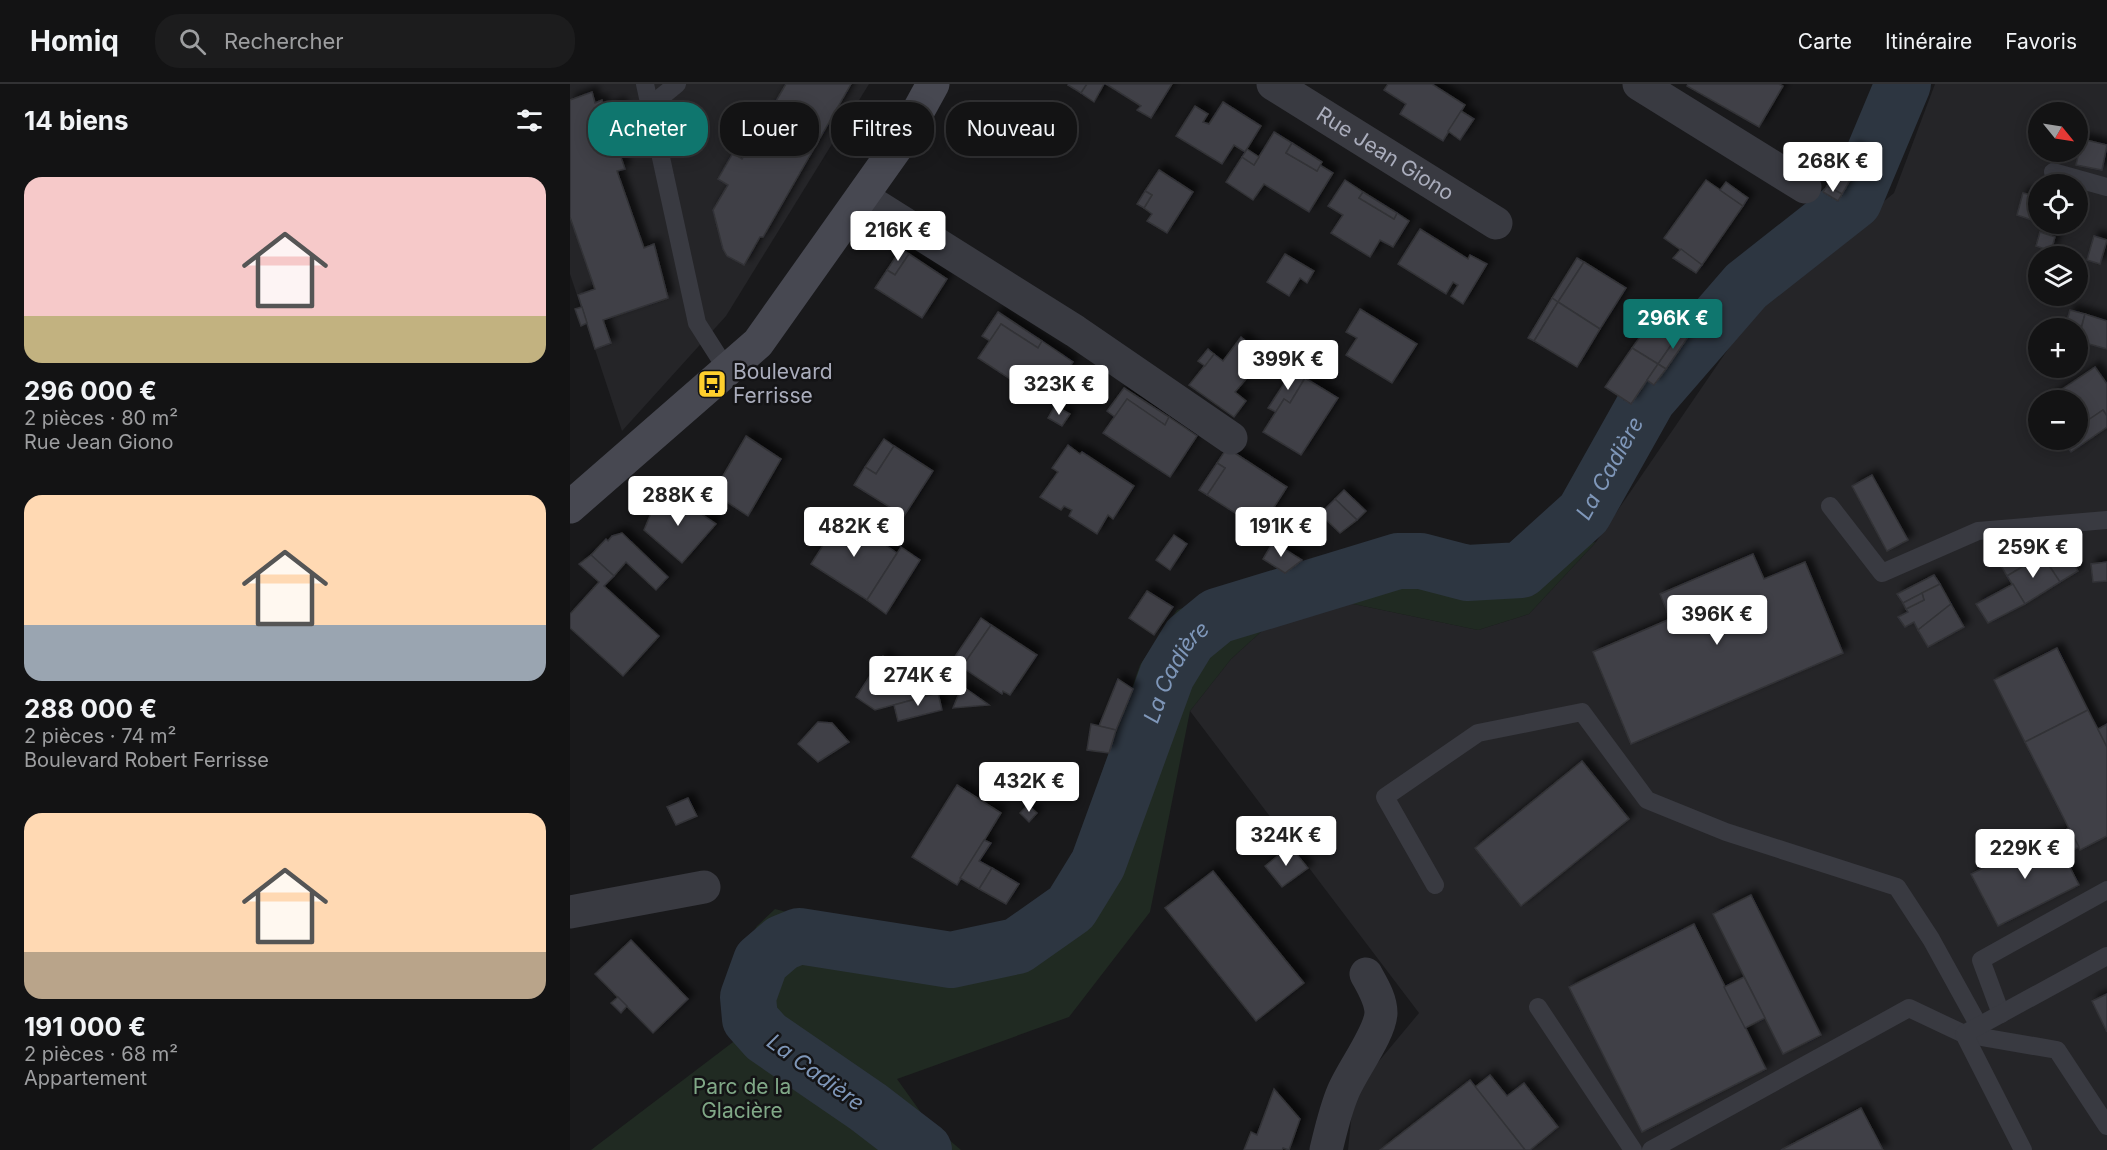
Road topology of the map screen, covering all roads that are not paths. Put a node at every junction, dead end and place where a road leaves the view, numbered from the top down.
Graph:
1 (645, 84) edge
2 (677, 84) edge
3 (933, 84) edge
4 (1273, 84) edge
5 (1639, 84) edge
6 (649, 102) edge
7 (655, 102) edge
8 (661, 156) edge
9 (2053, 172) dead end
10 (1805, 187) dead end
11 (2107, 187) edge
12 (862, 197) junction
13 (1496, 223) dead end
14 (728, 370) junction
15 (1231, 438) dead end
16 (1830, 506) dead end
17 (570, 507) edge
18 (2107, 520) edge
19 (1435, 885) dead end
20 (704, 887) dead end
21 (2107, 890) edge
22 (570, 912) edge
23 (2107, 956) edge
24 (1366, 974) dead end
25 (1538, 1007) dead end
26 (2001, 1014) junction
27 (1971, 1030) junction
28 (2107, 1126) edge
29 (1326, 1150) edge
30 (1633, 1150) edge
31 (1651, 1150) edge
32 (2023, 1150) edge

1 - 6 lane
2 - 7 lane
3 - 12 main road
4 - 13 street, Rue Jean Giono
5 - 10 street
8 - 14 lane
9 - 11 lane
12 - 14 main road
12 - 15 street
14 - 17 main road
16 - 18 lane
19 - 27 lane
20 - 22 street
21 - 26 lane
23 - 26 lane
24 - 29 street
25 - 30 lane
26 - 27 lane
27 - 28 lane
27 - 31 lane
27 - 32 lane

